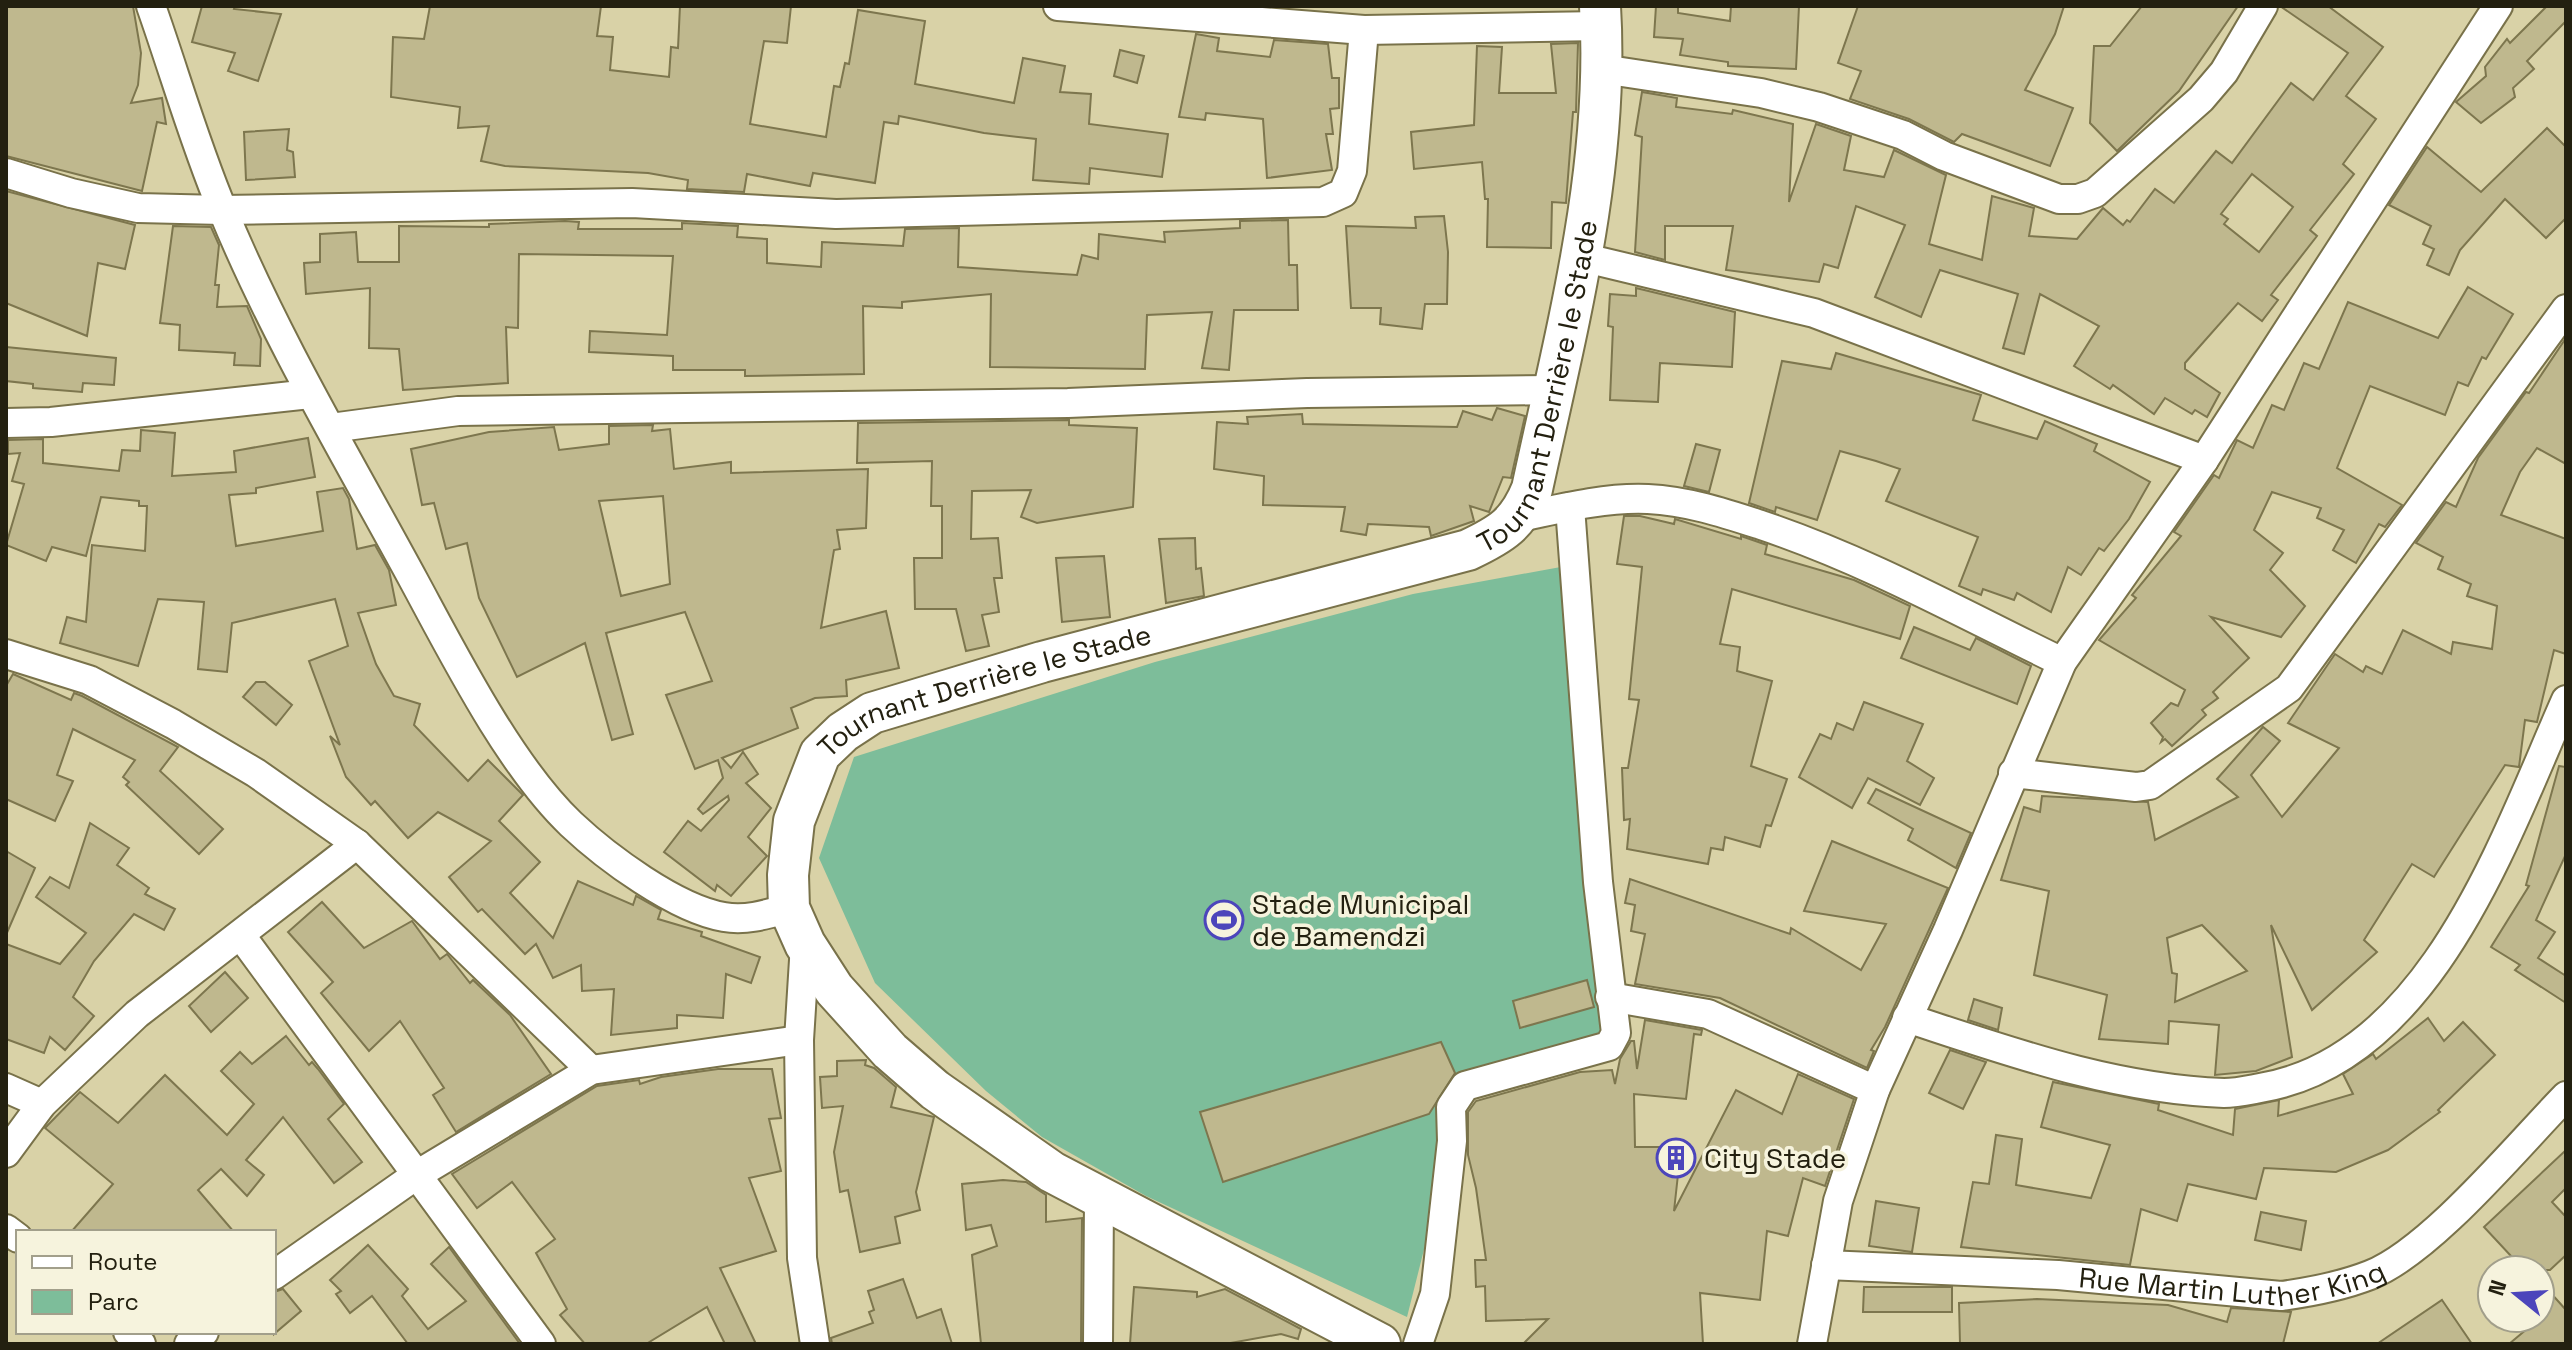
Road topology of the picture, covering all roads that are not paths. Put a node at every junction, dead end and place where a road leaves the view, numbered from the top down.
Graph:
1 (151, 6) edge
2 (1058, 6) edge
3 (2263, 6) edge
4 (2498, 6) edge
5 (1600, 16) edge
6 (1364, 30) junction
7 (1602, 69) junction
8 (6, 173) edge
9 (222, 210) junction
10 (1581, 257) junction
11 (2566, 309) edge
12 (1555, 390) junction
13 (310, 394) junction
14 (6, 423) edge
15 (331, 428) junction
16 (2204, 460) junction
17 (1570, 507) junction
18 (1521, 517) junction
19 (6, 654) edge
20 (2062, 662) junction
21 (2566, 700) edge
22 (2013, 773) junction
23 (357, 844) junction
24 (789, 908) junction
25 (242, 937) junction
26 (805, 944) junction
27 (1610, 997) junction
28 (1907, 1018) junction
29 (799, 1040) junction
30 (591, 1070) junction
31 (6, 1088) edge
32 (1875, 1090) junction
33 (2566, 1096) edge
34 (42, 1104) junction
35 (6, 1153) edge
36 (415, 1176) junction
37 (1099, 1199) junction
38 (1826, 1265) junction
39 (276, 1274) edge
40 (541, 1344) edge
41 (815, 1344) edge
42 (1098, 1344) edge
43 (1380, 1344) edge
44 (1418, 1344) edge
45 (1812, 1344) edge

1 - 9 street
2 - 6 street
3 - 7 street
4 - 16 street
5 - 6 street
5 - 7 street, Tournant Derrière le Stade
6 - 9 street
7 - 10 street, Tournant Derrière le Stade
8 - 9 street
9 - 13 street
10 - 12 street, Tournant Derrière le Stade
10 - 16 street
11 - 22 street
12 - 15 street
12 - 18 street, Tournant Derrière le Stade
13 - 14 street
13 - 15 street
15 - 24 street
16 - 20 street
17 - 18 street
17 - 20 street
17 - 27 street
18 - 24 street, Tournant Derrière le Stade
19 - 23 street
20 - 22 street
21 - 28 street
22 - 28 street
23 - 25 street
23 - 30 street
24 - 26 street, Tournant Derrière le Stade
25 - 34 street
25 - 36 street
26 - 29 street
26 - 37 street, Tournant Derrière le Stade
27 - 32 street
27 - 44 street
28 - 32 street
29 - 30 street
29 - 41 street
30 - 36 street
31 - 34 street
32 - 38 street
33 - 38 street, Rue Martin Luther King
34 - 35 street
36 - 39 street
36 - 40 street
37 - 42 street
37 - 43 street, Tournant Derrière le Stade
38 - 45 street

